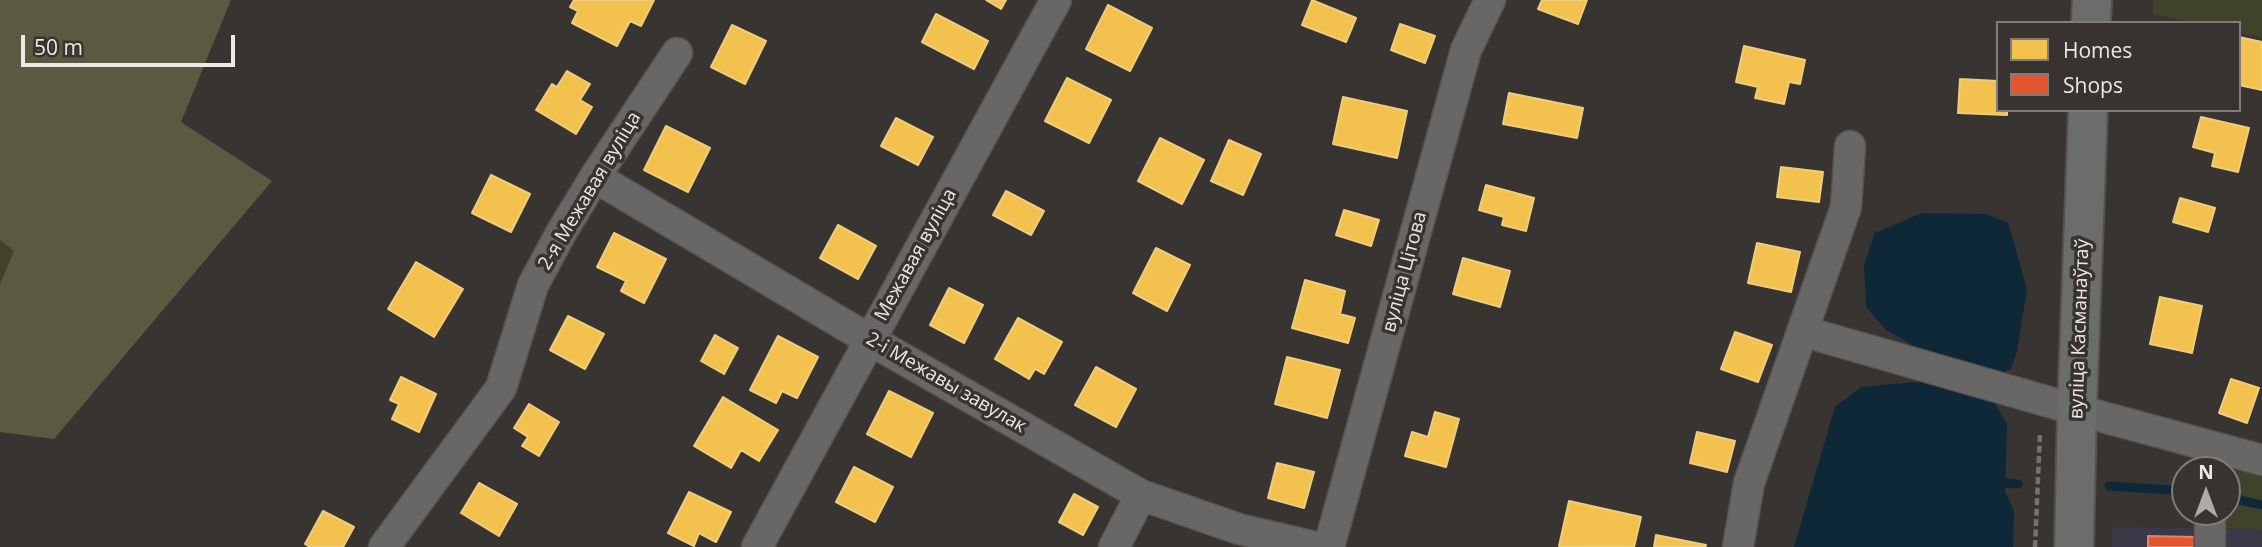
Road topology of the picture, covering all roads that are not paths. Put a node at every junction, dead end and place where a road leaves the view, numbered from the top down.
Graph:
1 (1056, 0) edge
2 (1490, 0) edge
3 (2092, 0) edge
4 (2091, 21) edge
5 (677, 53) dead end
6 (2088, 112) edge
7 (1850, 146) dead end
8 (595, 177) junction
9 (1802, 331) junction
10 (870, 340) junction
11 (2077, 410) junction
12 (2204, 456) edge
13 (2241, 459) edge
14 (2262, 460) edge
15 (1142, 495) junction
16 (2210, 526) edge
17 (384, 547) edge
18 (757, 547) edge
19 (1114, 547) edge
20 (1316, 547) edge
21 (1329, 547) edge
22 (1738, 547) edge
23 (2074, 547) edge
24 (2210, 547) edge

1 - 10 street, Межавая вуліца
2 - 21 street, вуліца Цітова
3 - 4 main road
5 - 8 street, 2-я Межавая вуліца
6 - 11 main road, вуліца Касманаўтаў
7 - 9 street
8 - 10 street, 2-і Межавы завулак
8 - 17 street, 2-я Межавая вуліца
9 - 11 street
9 - 22 street
10 - 15 street, 2-і Межавы завулак
10 - 18 street, Межавая вуліца
11 - 12 street
11 - 23 main road, вуліца Касманаўтаў
13 - 14 street
15 - 19 street
15 - 20 street, 2-і Межавы завулак
16 - 24 street

